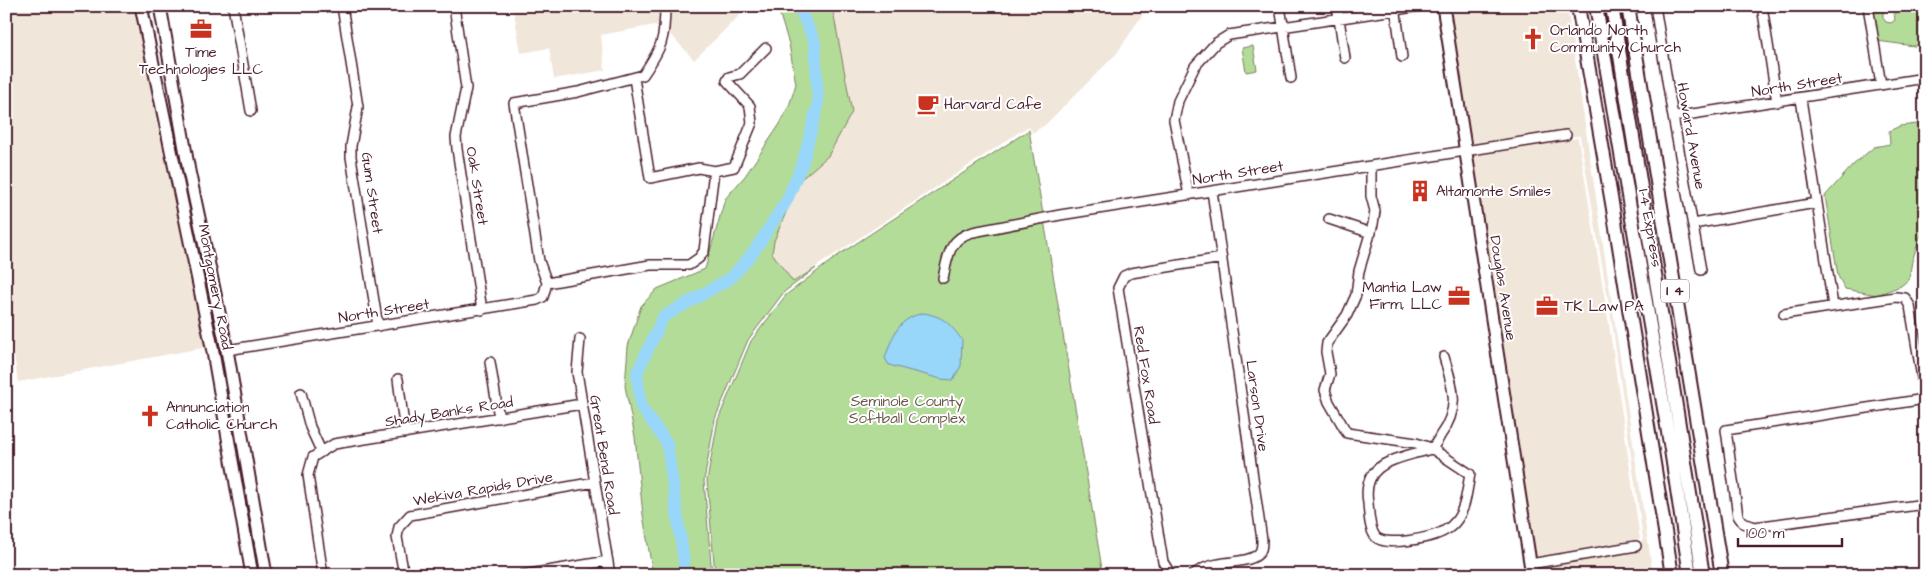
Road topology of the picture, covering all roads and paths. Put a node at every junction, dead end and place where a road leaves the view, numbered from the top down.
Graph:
1 (141, 6) edge
2 (160, 6) edge
3 (233, 6) edge
4 (342, 6) edge
5 (454, 6) edge
6 (665, 6) edge
7 (1280, 6) edge
8 (1337, 6) edge
9 (1421, 6) edge
10 (1443, 6) edge
11 (1578, 6) edge
12 (1596, 6) edge
13 (1612, 6) edge
14 (1628, 6) edge
15 (1655, 6) edge
16 (1762, 6) edge
17 (1868, 6) edge
18 (1395, 8) edge
19 (1338, 18) junction
20 (1283, 27) junction
21 (766, 48) dead end
22 (1402, 57) dead end
23 (1345, 58) dead end
24 (634, 78) junction
25 (1291, 78) dead end
26 (1925, 78) edge
27 (1881, 85) junction
28 (1801, 98) junction
29 (1777, 102) junction
30 (250, 111) dead end
31 (1673, 117) junction
32 (1566, 135) dead end
33 (1467, 150) junction
34 (1371, 166) junction
35 (714, 171) junction
36 (1212, 191) junction
37 (1189, 195) junction
38 (1816, 203) junction
39 (1329, 219) dead end
40 (1693, 224) junction
41 (1371, 233) junction
42 (1222, 258) junction
43 (1702, 270) dead end
44 (1114, 273) dead end
45 (943, 278) dead end
46 (1122, 279) junction
47 (547, 283) junction
48 (1833, 306) junction
49 (482, 310) junction
50 (1784, 314) dead end
51 (378, 326) junction
52 (580, 339) dead end
53 (228, 350) junction
54 (1444, 357) dead end
55 (490, 362) dead end
56 (398, 379) dead end
57 (301, 393) dead end
58 (1925, 398) edge
59 (582, 404) junction
60 (499, 418) junction
61 (405, 433) junction
62 (1431, 448) junction
63 (321, 451) junction
64 (594, 482) junction
65 (1925, 504) edge
66 (1636, 546) dead end
67 (608, 561) junction
68 (1531, 569) edge
69 (252, 575) edge
70 (266, 575) edge
71 (323, 575) edge
72 (404, 575) edge
73 (523, 575) edge
74 (610, 575) edge
75 (1171, 575) edge
76 (1193, 575) edge
77 (1672, 575) edge
78 (1690, 575) edge
79 (1703, 575) edge
80 (1722, 575) edge

1 - 69 main road, Montgomery Road
2 - 53 main road, Montgomery Road
3 - 30 street
4 - 51 street, Gum Street
5 - 49 street, Oak Street
6 - 24 street
7 - 20 street
8 - 19 street
9 - 18 street
10 - 33 main road, Douglas Avenue
11 - 77 highway
12 - 78 highway, I-4 Express
13 - 79 highway, I-4 Express
14 - 80 highway, I 4
15 - 31 street, Howard Avenue
16 - 29 street
17 - 27 street
18 - 19 street
18 - 22 street
19 - 20 street
19 - 23 street
20 - 25 street
20 - 37 street
21 - 35 street
24 - 35 street
24 - 47 street
26 - 27 street, North Street
27 - 28 street, North Street
28 - 29 street, North Street
28 - 38 street
29 - 31 street, North Street
31 - 40 street, Howard Avenue
32 - 33 street, North Street
33 - 34 street, North Street
33 - 68 main road, Douglas Avenue
34 - 36 street, North Street
34 - 41 street
35 - 47 street
36 - 37 street, North Street
36 - 42 street, Larson Drive
37 - 45 street, North Street
38 - 40 street
38 - 48 street
39 - 41 street
40 - 43 street, Howard Avenue
41 - 62 street
42 - 46 street
42 - 76 street, Larson Drive
44 - 46 street
46 - 75 street, Red Fox Road
47 - 49 street, North Street
48 - 50 street
48 - 58 street
49 - 51 street, North Street
51 - 53 street, North Street
52 - 59 street, Great Bend Road
53 - 70 main road, Montgomery Road
54 - 62 street
55 - 60 street
56 - 61 street
57 - 63 street
58 - 65 street
59 - 60 street, Shady Banks Road
59 - 64 street, Great Bend Road
60 - 61 street, Shady Banks Road
61 - 63 street, Shady Banks Road
62 - 62 street
63 - 71 street
64 - 67 street, Great Bend Road
64 - 72 street, Wekiva Rapids Drive
66 - 68 street
67 - 73 street
67 - 74 street, Great Bend Road

